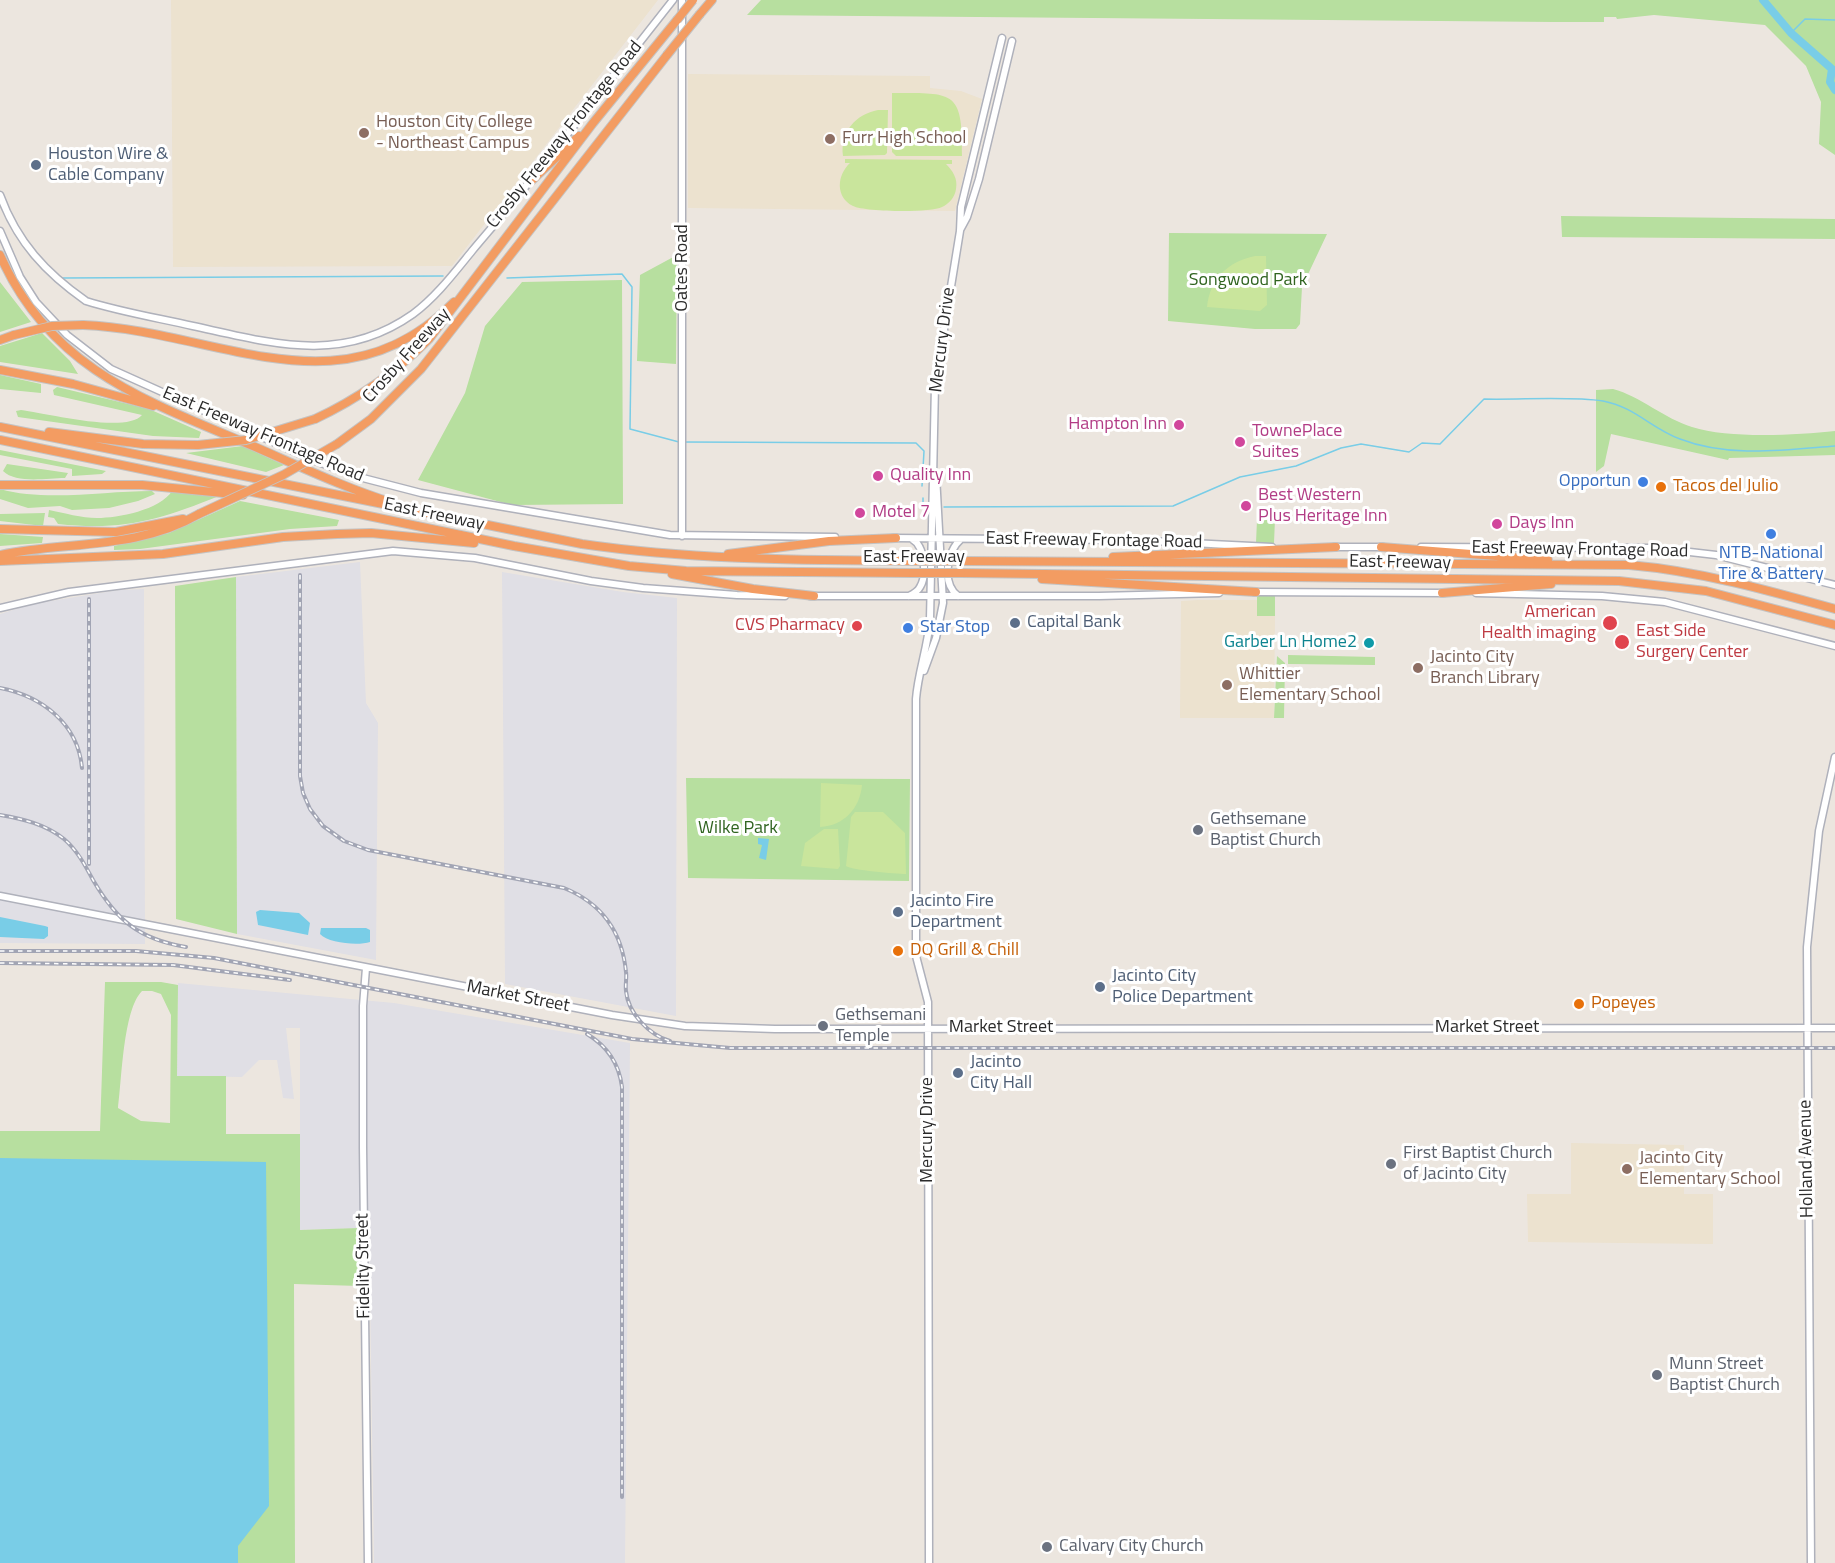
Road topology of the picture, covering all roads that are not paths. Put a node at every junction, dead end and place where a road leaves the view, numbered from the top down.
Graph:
1 (673, 0) edge
2 (682, 0) edge
3 (693, 0) edge
4 (712, 0) edge
5 (1002, 38) dead end
6 (1012, 41) dead end
7 (593, 123) junction
8 (531, 181) junction
9 (0, 195) edge
10 (0, 231) edge
11 (960, 231) junction
12 (0, 255) edge
13 (480, 275) junction
14 (0, 340) edge
15 (0, 370) edge
16 (177, 413) junction
17 (0, 427) edge
18 (0, 440) edge
19 (934, 450) junction
20 (0, 485) edge
21 (289, 500) junction
22 (452, 519) junction
23 (179, 523) junction
24 (0, 529) edge
25 (682, 536) junction
26 (896, 538) junction
27 (909, 538) junction
28 (931, 538) junction
29 (940, 538) junction
30 (962, 538) junction
31 (514, 546) junction
32 (1336, 547) junction
33 (1381, 547) junction
34 (0, 555) edge
35 (686, 556) junction
36 (0, 561) edge
37 (1035, 562) junction
38 (1604, 565) junction
39 (629, 566) junction
40 (981, 574) junction
41 (1598, 581) junction
42 (1835, 585) edge
43 (1256, 592) junction
44 (1442, 593) junction
45 (814, 596) junction
46 (908, 596) junction
47 (930, 596) junction
48 (943, 596) junction
49 (959, 596) junction
50 (0, 608) edge
51 (1835, 609) edge
52 (1835, 625) edge
53 (1835, 646) edge
54 (916, 699) junction
55 (1835, 757) edge
56 (0, 896) edge
57 (366, 968) junction
58 (928, 1027) junction
59 (1806, 1027) junction
60 (1835, 1028) edge
61 (368, 1563) edge
62 (929, 1563) edge
63 (1811, 1563) edge

1 - 8 main road, Crosby Freeway Frontage Road
2 - 25 main road, Oates Road
3 - 7 highway, Crosby Freeway, bridge
4 - 23 highway, Crosby Freeway, bridge
5 - 11 main road, Mercury Drive
6 - 11 main road, Mercury Drive
7 - 8 highway
7 - 13 highway, Crosby Freeway
8 - 9 main road, Crosby Freeway Frontage Road
10 - 25 main road, East Freeway Frontage Road
11 - 19 main road, Mercury Drive
12 - 16 highway
13 - 14 highway, bridge
13 - 17 highway, Crosby Freeway, bridge
15 - 16 highway
16 - 22 highway
17 - 22 highway, East Freeway
18 - 21 highway, East Freeway
19 - 28 main road, Mercury Drive
19 - 29 main road, Mercury Drive
20 - 21 highway
21 - 31 highway, East Freeway
22 - 35 highway, East Freeway
23 - 24 highway, Crosby Freeway
23 - 34 highway
25 - 26 main road, East Freeway Frontage Road
26 - 27 main road, East Freeway Frontage Road
26 - 35 highway
27 - 28 main road, East Freeway Frontage Road
27 - 46 main road
28 - 29 main road, East Freeway Frontage Road
28 - 47 main road, Mercury Drive
29 - 30 main road, East Freeway Frontage Road
29 - 48 main road, Mercury Drive
30 - 32 main road, East Freeway Frontage Road
30 - 49 main road
31 - 36 highway
31 - 39 highway, East Freeway
32 - 33 main road, East Freeway Frontage Road
32 - 37 highway
33 - 38 highway
33 - 42 main road, East Freeway Frontage Road
35 - 37 highway, East Freeway, bridge
37 - 38 highway, East Freeway
38 - 51 highway, East Freeway
39 - 40 highway, East Freeway, bridge
39 - 45 highway
40 - 41 highway, East Freeway
40 - 43 highway
41 - 44 highway
41 - 52 highway, East Freeway
43 - 44 main road
43 - 49 main road
44 - 53 main road
45 - 46 main road
45 - 50 main road
46 - 47 main road
47 - 48 main road
47 - 54 main road, Mercury Drive
48 - 49 main road
48 - 54 main road, Mercury Drive
54 - 58 main road, Mercury Drive
55 - 59 main road, Holland Avenue
56 - 57 main road, Market Street
57 - 58 main road, Market Street
57 - 61 main road, Fidelity Street
58 - 59 main road, Market Street
58 - 62 main road, Mercury Drive
59 - 60 main road, Market Street
59 - 63 main road, Holland Avenue

